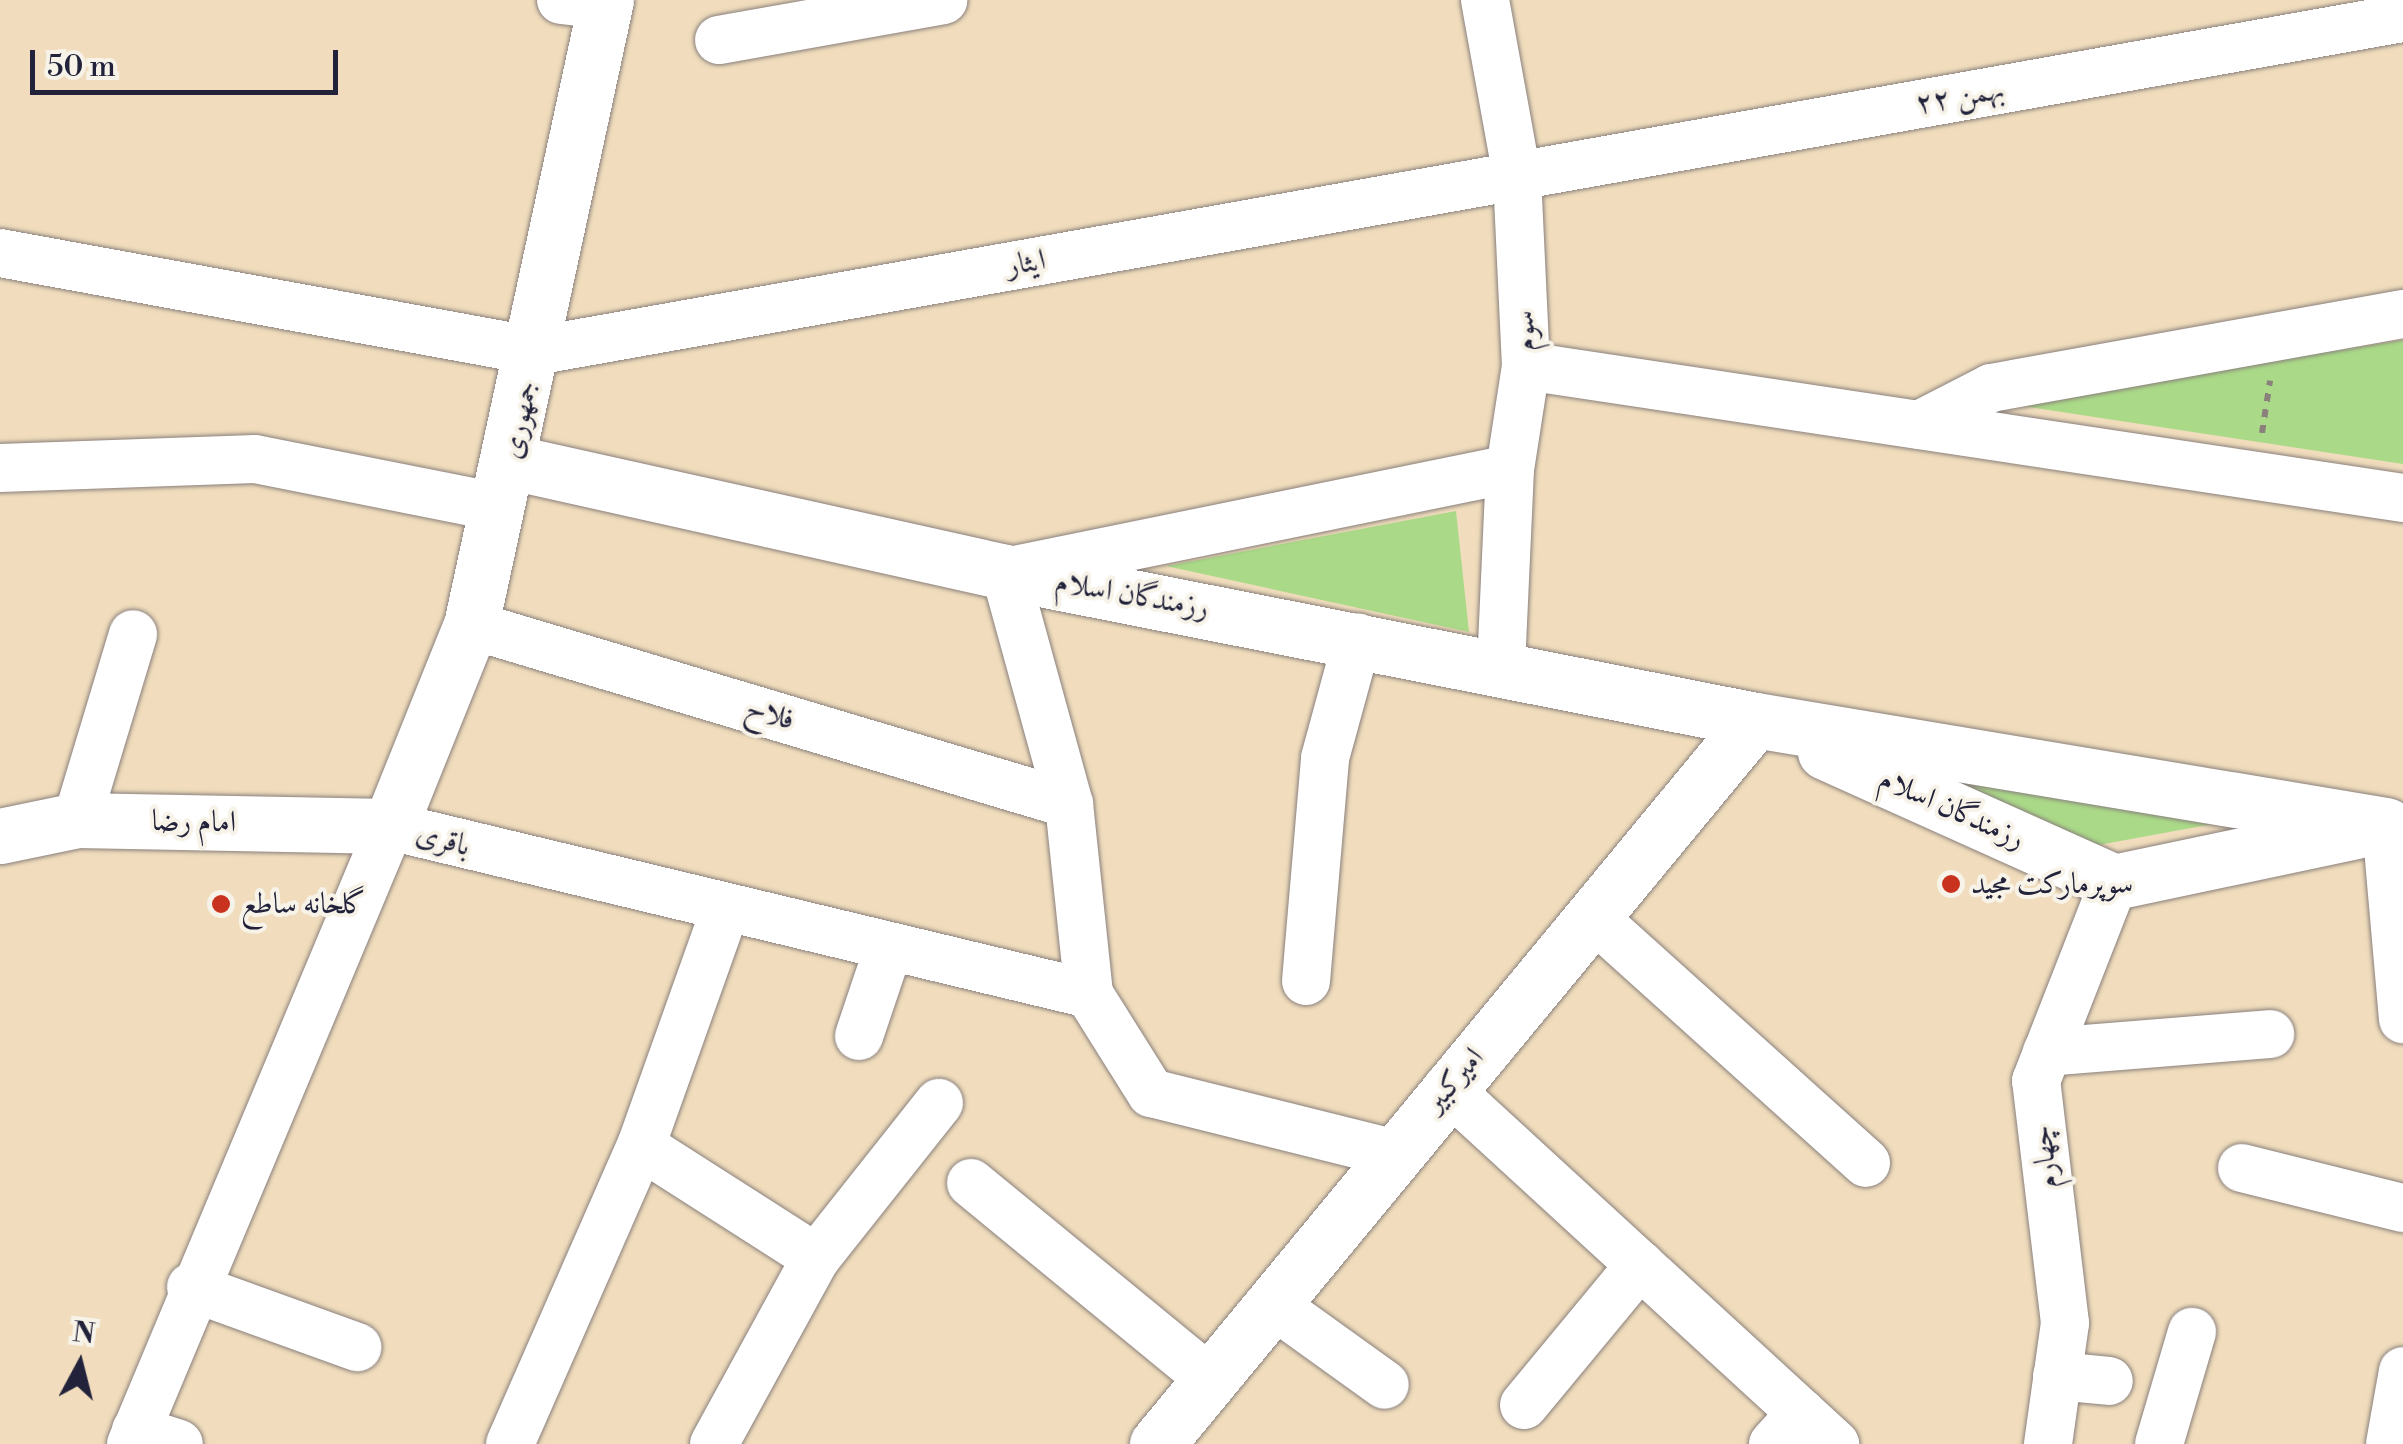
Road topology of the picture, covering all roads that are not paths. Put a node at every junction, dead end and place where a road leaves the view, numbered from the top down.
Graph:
1 (943, 0) edge
2 (1485, 0) edge
3 (590, 2) edge
4 (2403, 18) edge
5 (719, 40) dead end
6 (1518, 176) junction
7 (0, 253) edge
8 (2403, 314) edge
9 (535, 351) junction
10 (1526, 366) junction
11 (1920, 425) junction
12 (0, 468) edge
13 (1510, 469) junction
14 (504, 484) junction
15 (2403, 498) edge
16 (1006, 572) junction
17 (471, 624) junction
18 (132, 634) dead end
19 (1358, 637) junction
20 (1501, 664) junction
21 (1755, 720) junction
22 (1069, 804) junction
23 (77, 820) junction
24 (2395, 824) edge
25 (390, 826) junction
26 (0, 836) edge
27 (2114, 882) junction
28 (724, 913) junction
29 (1594, 918) junction
30 (888, 950) junction
31 (1306, 981) dead end
32 (1089, 994) junction
33 (2403, 1019) edge
34 (2270, 1034) dead end
35 (859, 1036) dead end
36 (2047, 1052) junction
37 (1446, 1088) junction
38 (938, 1103) dead end
39 (641, 1146) junction
40 (1392, 1152) junction
41 (1866, 1162) dead end
42 (2242, 1168) dead end
43 (971, 1183) dead end
44 (2403, 1208) edge
45 (816, 1258) junction
46 (1640, 1266) junction
47 (191, 1288) junction
48 (1272, 1302) junction
49 (2192, 1332) dead end
50 (357, 1347) dead end
51 (2403, 1371) edge
52 (2057, 1376) junction
53 (1210, 1379) junction
54 (2110, 1382) dead end
55 (1386, 1385) dead end
56 (1524, 1405) dead end
57 (1803, 1434) edge
58 (149, 1439) edge
59 (510, 1444) edge
60 (714, 1444) edge
61 (1157, 1444) edge
62 (2048, 1444) edge
63 (2159, 1444) edge
64 (2390, 1444) edge

1 - 5 street
2 - 6 street, سوم
3 - 9 street, جمهوری
4 - 6 street, ۲۲ بهمن
6 - 9 street, ایثار
6 - 10 street, سوم
7 - 9 street
8 - 11 street
9 - 14 street, جمهوری
10 - 11 street
10 - 13 street, سوم
11 - 15 street
12 - 14 street
13 - 16 street
13 - 20 street, سوم
14 - 16 street, رزمندگان اسلام
14 - 17 street, جمهوری
16 - 19 street, رزمندگان اسلام
16 - 22 street
17 - 22 street, فلاح
17 - 25 street, جمهوری
18 - 23 street
19 - 20 street, رزمندگان اسلام
19 - 31 street
20 - 21 street, رزمندگان اسلام
21 - 24 street, رزمندگان اسلام
21 - 27 street, رزمندگان اسلام
21 - 29 street, امیرکبیر
22 - 32 street
23 - 25 street, امام رضا
23 - 26 street, امام رضا
24 - 27 street
24 - 33 street
25 - 28 street, باقری
25 - 47 street, باقری
27 - 36 street, چهارم
28 - 30 street, باقری
28 - 39 street
29 - 37 street, امیرکبیر
29 - 41 street
30 - 32 street, باقری
30 - 35 street
32 - 40 street
34 - 36 street
36 - 52 street, چهارم
37 - 40 street, امیرکبیر
37 - 46 street
38 - 45 street
39 - 45 street
39 - 59 street
40 - 48 street, امیرکبیر
42 - 44 street
43 - 53 street
45 - 60 street
46 - 56 street
46 - 57 street
47 - 50 street
47 - 58 street, باقری
48 - 53 street, امیرکبیر
48 - 55 street
49 - 63 street
51 - 64 street
52 - 54 street
52 - 62 street, چهارم
53 - 61 street, امیرکبیر

